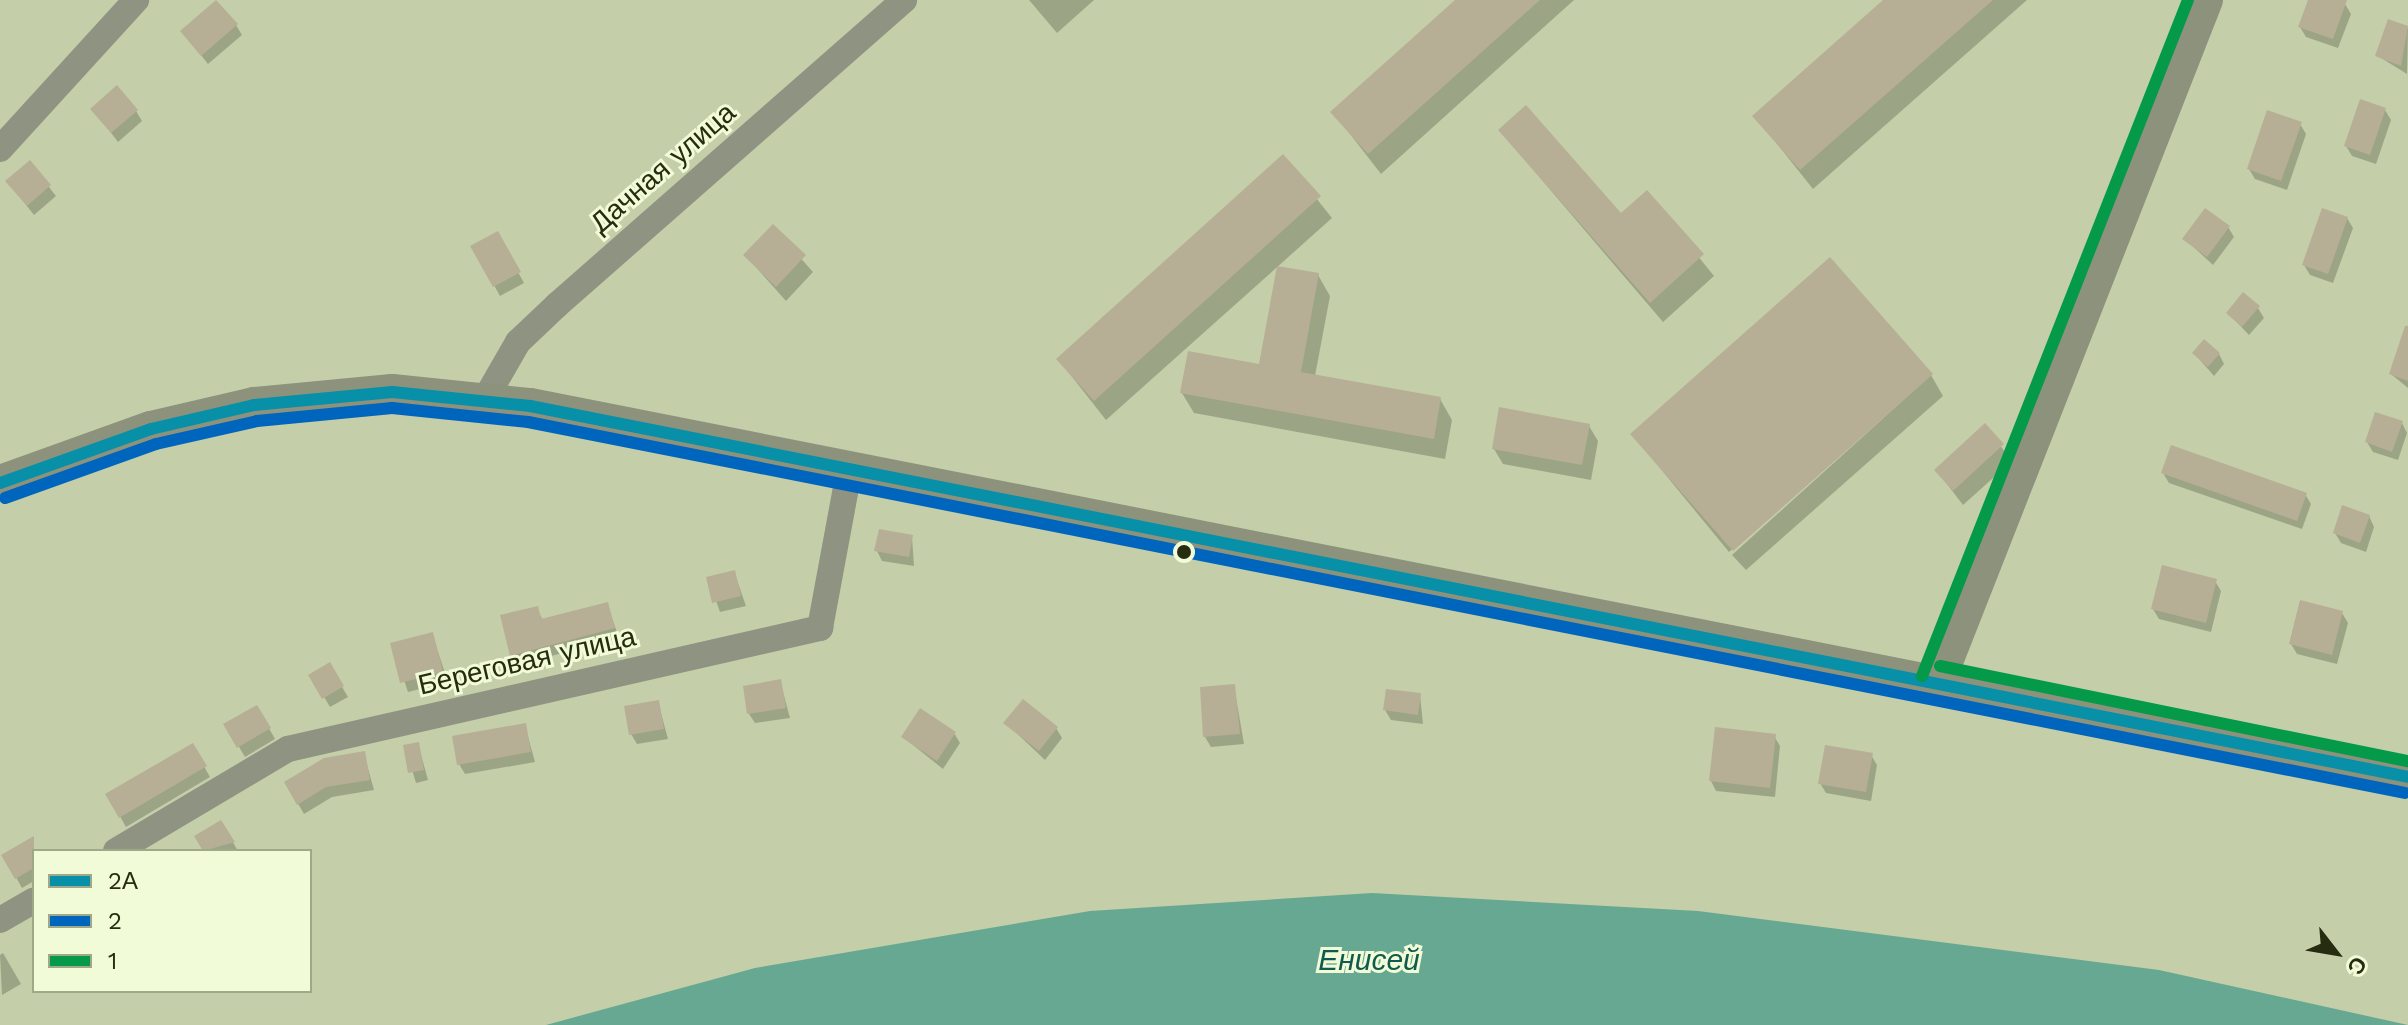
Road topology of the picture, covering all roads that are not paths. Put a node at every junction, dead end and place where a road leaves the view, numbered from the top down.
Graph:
1 (136, 0) edge
2 (904, 0) edge
3 (2205, 0) edge
4 (0, 149) edge
5 (484, 401) junction
6 (849, 471) junction
7 (0, 483) edge
8 (1937, 682) junction
9 (2408, 777) edge
10 (119, 849) edge
11 (32, 901) edge
12 (0, 920) edge

1 - 4 street
2 - 5 street, Дачная улица
3 - 8 main road
5 - 6 main road
5 - 7 main road
6 - 8 main road
6 - 10 street, Береговая улица
8 - 9 main road
11 - 12 street

